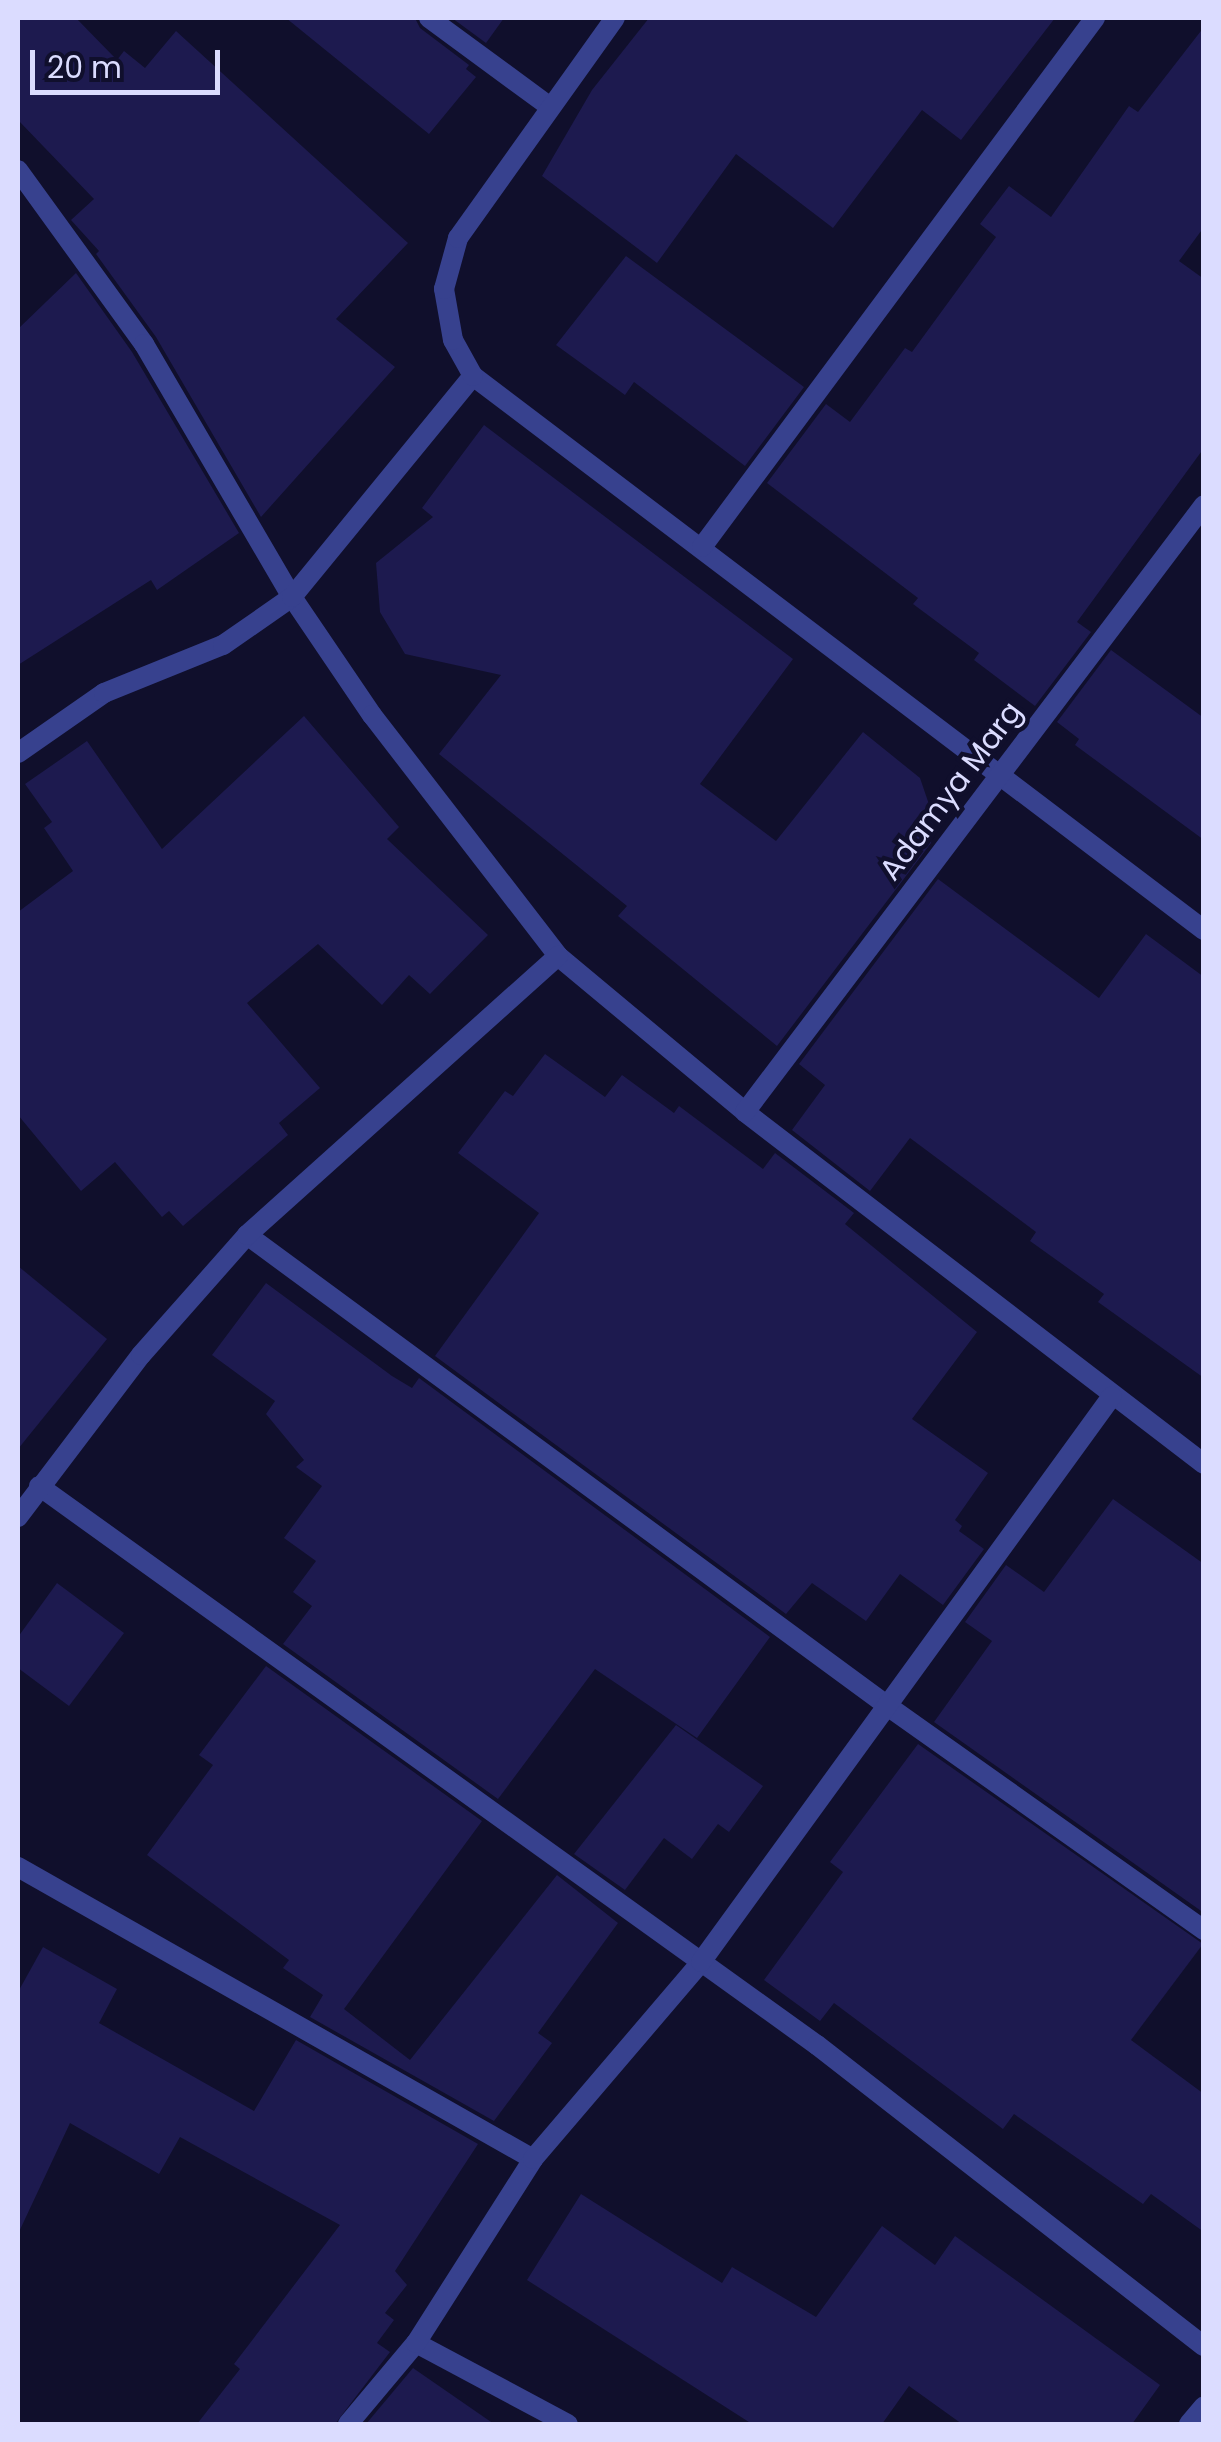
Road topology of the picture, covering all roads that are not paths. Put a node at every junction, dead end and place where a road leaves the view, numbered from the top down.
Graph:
1 (429, 18) edge
2 (615, 18) edge
3 (1096, 18) edge
4 (550, 108) junction
5 (18, 170) edge
6 (473, 376) junction
7 (1204, 505) edge
8 (702, 547) junction
9 (292, 597) junction
10 (18, 753) edge
11 (1001, 774) junction
12 (1204, 930) edge
13 (558, 956) junction
14 (745, 1112) junction
15 (248, 1236) junction
16 (1112, 1396) junction
17 (1204, 1464) edge
18 (39, 1486) junction
19 (18, 1517) edge
20 (889, 1707) junction
21 (18, 1867) edge
22 (1204, 1930) edge
23 (701, 1962) junction
24 (533, 2159) junction
25 (416, 2344) junction
26 (1204, 2346) edge
27 (1204, 2406) edge
28 (348, 2424) edge
29 (568, 2424) edge
30 (1188, 2424) edge

1 - 4 street
2 - 4 street
3 - 8 street
4 - 6 street
5 - 9 street
6 - 8 street
6 - 9 street
7 - 11 street, Adamya Marg
8 - 11 street
9 - 10 street
9 - 13 street
11 - 12 street
11 - 14 street, Adamya Marg
13 - 14 street
13 - 15 street
14 - 16 street
15 - 18 street
15 - 20 street
16 - 17 street
16 - 20 street
18 - 19 street
18 - 23 street
20 - 22 street
20 - 23 street
21 - 24 street
23 - 24 street
23 - 26 street
24 - 25 street
25 - 28 street
25 - 29 street
27 - 30 street

